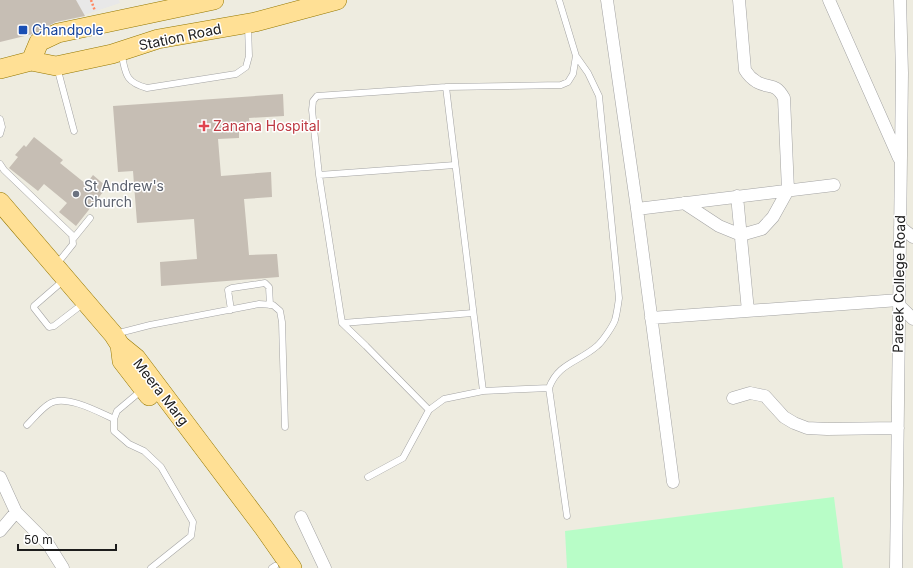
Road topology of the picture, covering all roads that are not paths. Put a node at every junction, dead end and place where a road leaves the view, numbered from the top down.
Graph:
1 (214, 0) edge
2 (337, 0) edge
3 (559, 0) edge
4 (607, 0) edge
5 (739, 0) edge
6 (830, 0) edge
7 (900, 0) edge
8 (139, 7) edge
9 (248, 23) junction
10 (158, 39) junction
11 (121, 51) junction
12 (576, 56) junction
13 (31, 61) junction
14 (56, 66) junction
15 (0, 69) edge
16 (907, 74) edge
17 (446, 87) junction
18 (0, 119) edge
19 (74, 131) dead end
20 (0, 134) edge
21 (901, 162) junction
22 (0, 164) edge
23 (455, 165) junction
24 (319, 175) junction
25 (834, 185) dead end
26 (788, 190) junction
27 (737, 196) junction
28 (0, 202) edge
29 (684, 203) junction
30 (637, 208) junction
31 (90, 218) dead end
32 (900, 227) junction
33 (741, 236) junction
34 (913, 237) edge
35 (73, 239) junction
36 (60, 272) junction
37 (86, 302) junction
38 (899, 302) junction
39 (270, 305) junction
40 (231, 310) junction
41 (748, 311) junction
42 (473, 312) junction
43 (651, 318) junction
44 (913, 319) edge
45 (342, 323) junction
46 (116, 339) junction
47 (549, 388) junction
48 (143, 389) junction
49 (483, 391) junction
50 (733, 398) dead end
51 (429, 410) junction
52 (114, 419) junction
53 (27, 425) dead end
54 (285, 427) dead end
55 (898, 428) junction
56 (368, 476) dead end
57 (0, 477) edge
58 (673, 482) dead end
59 (16, 512) junction
60 (566, 516) dead end
61 (301, 517) dead end
62 (0, 531) edge
63 (279, 567) edge
64 (63, 568) edge
65 (151, 568) edge
66 (326, 568) edge
67 (896, 568) edge

1 - 8 main road
2 - 9 main road, Station Road
3 - 12 lane
4 - 30 street
5 - 26 street
6 - 21 street
7 - 16 street, Pareek College Road
8 - 10 main road
8 - 13 main road
9 - 10 main road, Station Road
9 - 11 lane
10 - 11 main road, Station Road
11 - 14 main road, Station Road
12 - 17 lane
12 - 47 lane
13 - 14 main road, Station Road
13 - 15 main road, Station Road
14 - 19 lane
16 - 21 street, Pareek College Road
17 - 23 lane
17 - 24 lane
18 - 20 lane
21 - 32 street, Pareek College Road
22 - 35 lane
23 - 24 lane
23 - 42 lane
24 - 45 lane
25 - 26 street
26 - 27 street
26 - 33 street
27 - 29 street
27 - 33 street
28 - 36 main road
29 - 30 street
29 - 33 street
30 - 43 street
31 - 35 lane
32 - 34 street
32 - 38 street, Pareek College Road
33 - 41 street
35 - 36 lane
36 - 37 main road
36 - 37 lane
37 - 46 main road
38 - 41 street
38 - 44 street
38 - 55 street, Pareek College Road
39 - 40 lane
39 - 40 lane
39 - 54 lane
40 - 46 lane
41 - 43 street
42 - 45 lane
42 - 49 lane
43 - 58 street
45 - 51 lane
46 - 48 main road, Meera Marg
46 - 63 main road, Meera Marg
47 - 49 lane
47 - 60 lane
48 - 52 lane
48 - 63 main road, Meera Marg
49 - 51 lane
50 - 55 street
51 - 56 lane
52 - 53 lane
52 - 65 lane
55 - 67 street, Pareek College Road
57 - 59 street
59 - 62 street
59 - 64 street
61 - 66 street

